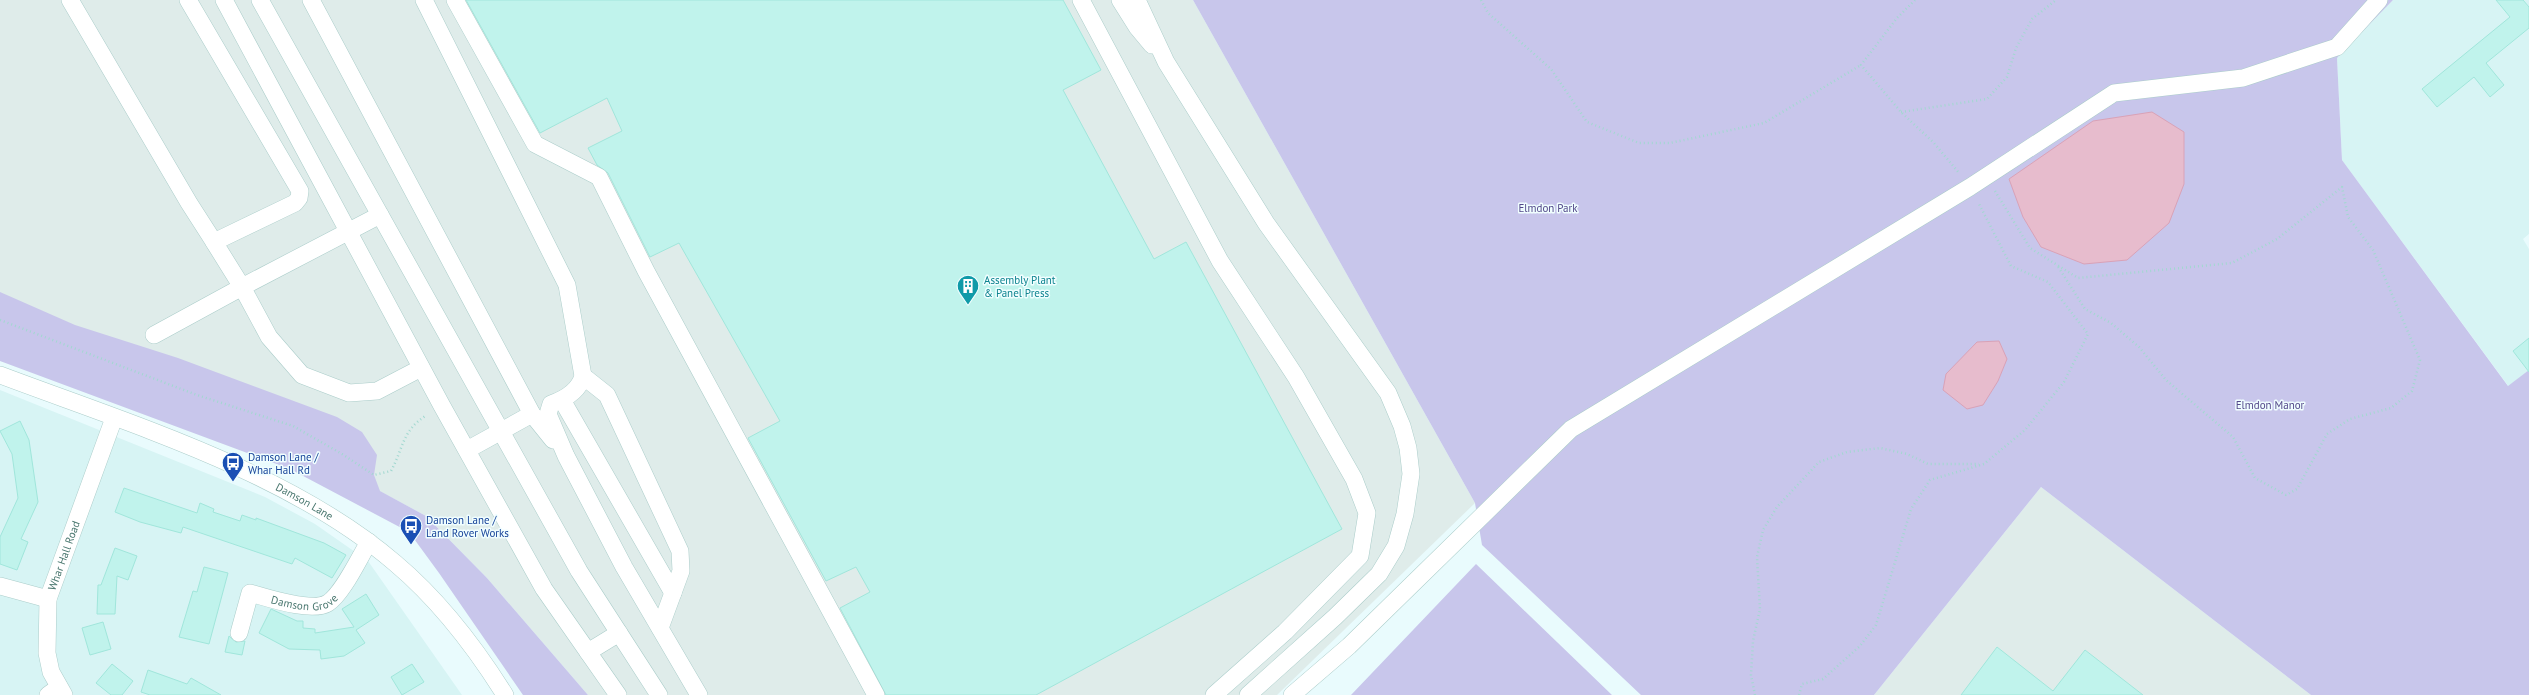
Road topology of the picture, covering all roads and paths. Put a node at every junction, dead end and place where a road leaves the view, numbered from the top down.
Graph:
1 (70, 0) edge
2 (188, 0) edge
3 (224, 0) edge
4 (260, 0) edge
5 (311, 0) edge
6 (424, 0) edge
7 (455, 0) edge
8 (1081, 0) edge
9 (1120, 0) edge
10 (1137, 0) edge
11 (1481, 0) edge
12 (1915, 0) edge
13 (2056, 0) edge
14 (2379, 0) edge
15 (1166, 62) junction
16 (1861, 65) junction
17 (1900, 112) junction
18 (1986, 177) junction
19 (1970, 187) junction
20 (380, 215) junction
21 (348, 231) junction
22 (214, 242) junction
23 (2057, 265) junction
24 (242, 287) junction
25 (0, 320) edge
26 (154, 335) dead end
27 (421, 368) junction
28 (0, 376) edge
29 (583, 376) junction
30 (562, 400) junction
31 (442, 406) junction
32 (532, 414) junction
33 (114, 418) junction
34 (501, 431) junction
35 (467, 450) junction
36 (566, 456) junction
37 (1984, 464) junction
38 (369, 542) junction
39 (0, 586) edge
40 (673, 592) junction
41 (48, 599) junction
42 (660, 628) junction
43 (239, 633) dead end
44 (619, 633) junction
45 (588, 652) junction
46 (57, 692) edge
47 (505, 695) edge
48 (618, 695) edge
49 (659, 695) edge
50 (699, 695) edge
51 (876, 695) edge
52 (1214, 695) edge
53 (1248, 695) edge
54 (1292, 695) edge
55 (1755, 695) edge
56 (1799, 695) edge

1 - 22 street
2 - 22 street
3 - 21 street
4 - 20 street
5 - 32 street
6 - 29 street
7 - 51 street
8 - 52 street
9 - 15 street
10 - 15 street
11 - 16 path
12 - 16 path
13 - 17 path
14 - 18 street
15 - 53 street
16 - 17 path
17 - 19 path
18 - 19 street
18 - 23 path
19 - 37 path
19 - 54 street
20 - 21 street
20 - 34 street
21 - 24 street
21 - 27 street
22 - 24 street
23 - 23 path
24 - 26 street
24 - 27 street
25 - 31 path
27 - 31 street
28 - 33 street, Damson Lane
29 - 30 street
29 - 40 street
30 - 36 street
30 - 40 street
31 - 35 street
32 - 34 street
32 - 36 street
33 - 38 street, Damson Lane
33 - 41 street, Whar Hall Road
34 - 35 street
34 - 44 street
35 - 45 street
36 - 42 street
37 - 55 path
37 - 56 path
38 - 43 street, Damson Grove
38 - 47 street, Damson Lane
39 - 41 street
40 - 42 street
41 - 46 street, Whar Hall Road
42 - 50 street
44 - 45 street
44 - 49 street
45 - 48 street

